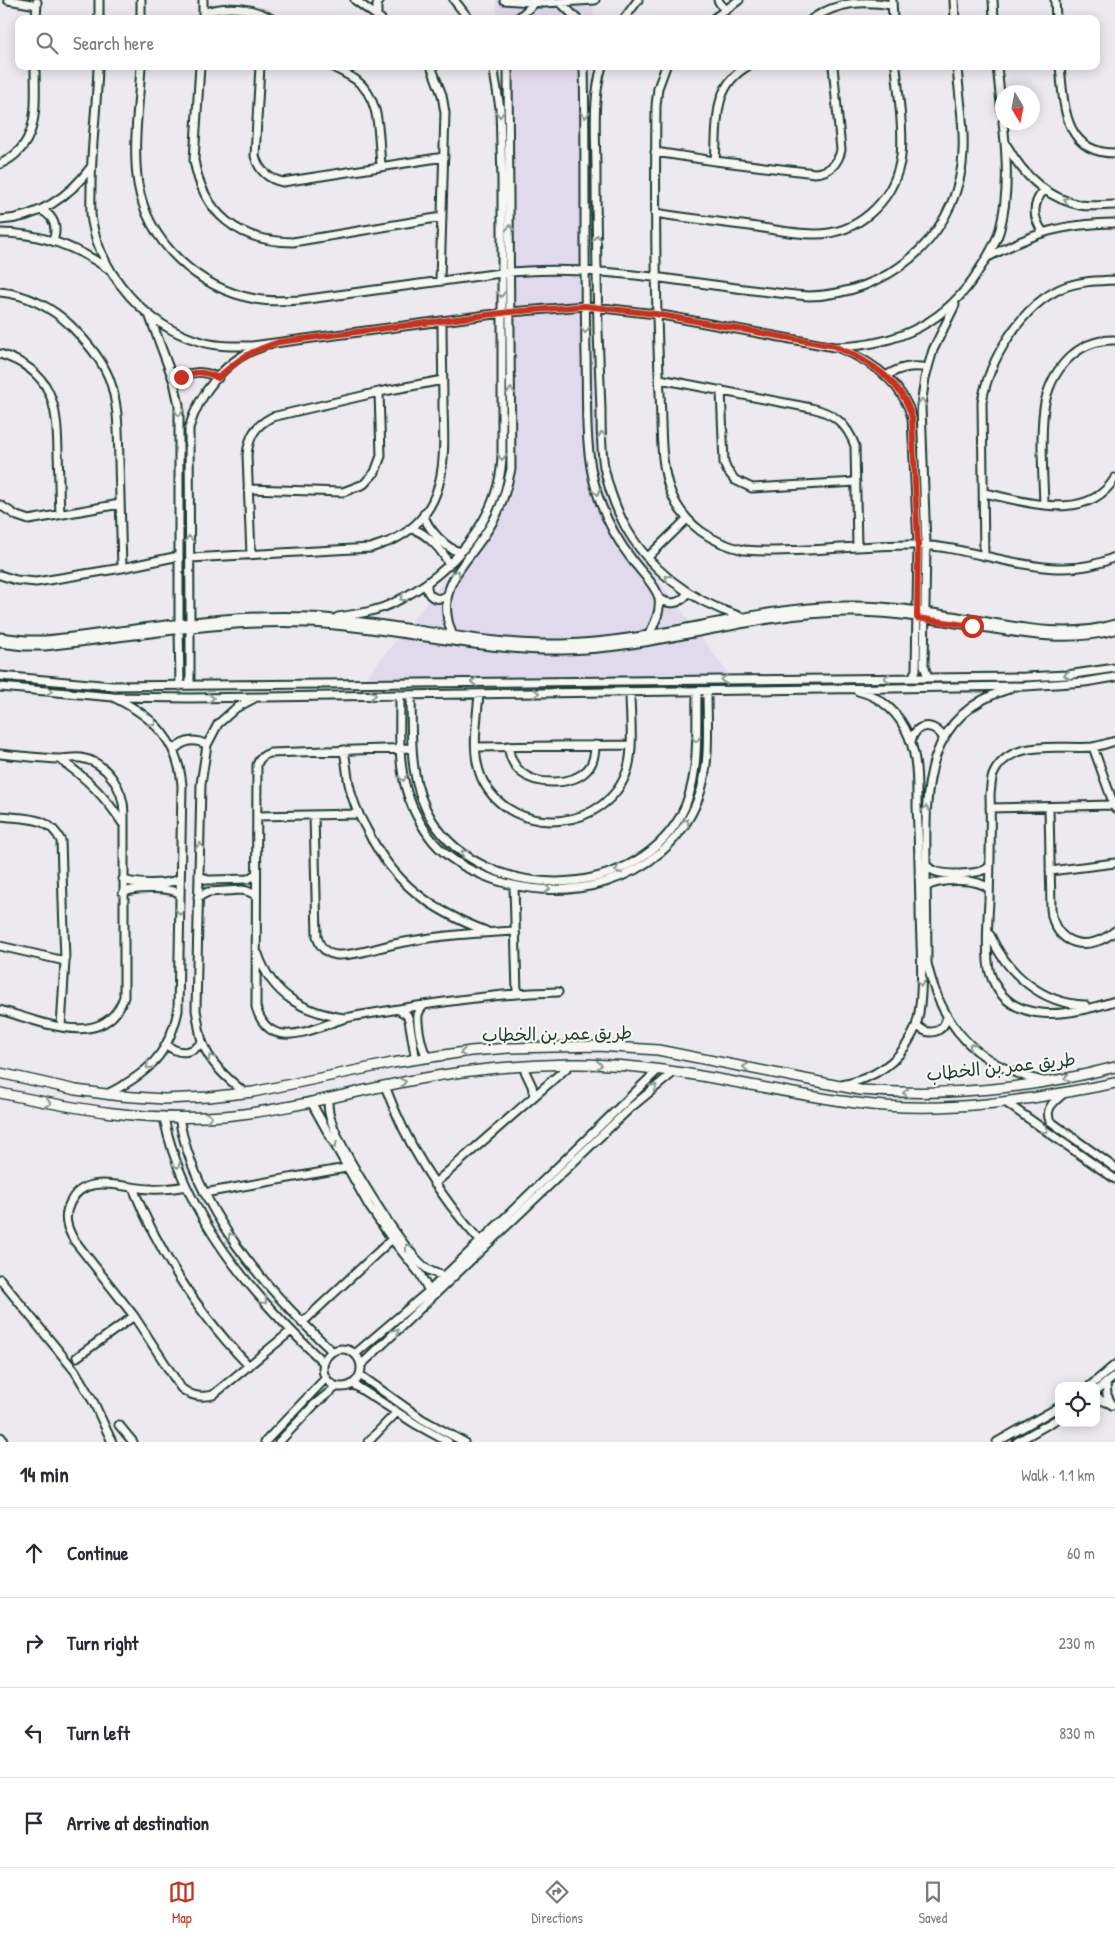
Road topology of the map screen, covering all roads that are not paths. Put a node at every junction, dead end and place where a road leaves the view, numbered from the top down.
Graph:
1 (8, 0) edge
2 (99, 0) edge
3 (141, 0) edge
4 (203, 0) edge
5 (380, 0) edge
6 (454, 0) edge
7 (504, 0) edge
8 (595, 0) edge
9 (638, 0) edge
10 (718, 0) edge
11 (739, 0) edge
12 (954, 0) edge
13 (993, 0) edge
14 (1055, 0) edge
15 (359, 1) edge
16 (37, 2) edge
17 (892, 2) edge
18 (535, 3) junction
19 (562, 3) junction
20 (728, 6) edge
21 (828, 9) junction
22 (36, 15) edge
23 (99, 15) edge
24 (141, 15) edge
25 (203, 15) edge
26 (205, 15) edge
27 (260, 15) edge
28 (376, 15) edge
29 (379, 15) edge
30 (466, 15) edge
31 (522, 15) edge
32 (573, 15) edge
33 (627, 15) edge
34 (718, 15) edge
35 (818, 15) edge
36 (829, 15) edge
37 (893, 15) edge
38 (955, 15) edge
39 (994, 15) edge
40 (1056, 15) edge
41 (35, 70) edge
42 (98, 70) edge
43 (141, 70) edge
44 (200, 70) edge
45 (260, 70) edge
46 (338, 70) edge
47 (433, 70) edge
48 (494, 70) edge
49 (508, 70) edge
50 (584, 70) edge
51 (601, 70) edge
52 (665, 70) edge
53 (741, 70) edge
54 (834, 70) edge
55 (896, 70) edge
56 (957, 70) edge
57 (997, 70) edge
58 (1060, 70) edge
59 (999, 85) edge
60 (1005, 130) edge
61 (1006, 145) junction
62 (655, 152) junction
63 (1115, 153) edge
64 (444, 156) junction
65 (715, 162) junction
66 (0, 164) edge
67 (381, 165) junction
68 (91, 167) junction
69 (1044, 190) junction
70 (1115, 205) edge
71 (41, 210) junction
72 (655, 213) junction
73 (442, 217) junction
74 (0, 220) edge
75 (1115, 223) edge
76 (1043, 232) junction
77 (0, 233) edge
78 (53, 240) junction
79 (988, 257) junction
80 (108, 268) junction
81 (584, 270) junction
82 (597, 271) junction
83 (510, 272) junction
84 (501, 273) junction
85 (655, 276) junction
86 (440, 280) junction
87 (1115, 280) edge
88 (0, 292) edge
89 (958, 299) junction
90 (585, 306) junction
91 (598, 307) junction
92 (510, 312) junction
93 (501, 313) junction
94 (656, 314) junction
95 (150, 316) junction
96 (442, 321) junction
97 (1115, 340) edge
98 (279, 342) junction
99 (834, 346) junction
100 (0, 354) edge
101 (928, 368) junction
102 (886, 376) junction
103 (218, 378) junction
104 (660, 379) junction
105 (443, 380) junction
106 (174, 382) junction
107 (721, 390) junction
108 (380, 392) junction
109 (1115, 478) edge
110 (856, 482) junction
111 (248, 489) junction
112 (984, 493) junction
113 (120, 504) junction
114 (1044, 504) junction
115 (0, 505) edge
116 (60, 514) junction
117 (424, 514) junction
118 (687, 520) junction
119 (410, 529) junction
120 (918, 545) junction
121 (926, 546) junction
122 (857, 547) junction
123 (461, 551) junction
124 (251, 555) junction
125 (178, 556) junction
126 (984, 556) junction
127 (648, 557) junction
128 (1115, 557) edge
129 (190, 558) junction
130 (448, 566) junction
131 (122, 568) junction
132 (0, 576) edge
133 (427, 584) junction
134 (688, 593) junction
135 (446, 596) junction
136 (658, 598) junction
137 (917, 615) junction
138 (925, 616) junction
139 (742, 617) junction
140 (326, 619) junction
141 (224, 621) junction
142 (1115, 624) edge
143 (190, 625) junction
144 (179, 627) junction
145 (159, 629) junction
146 (1115, 630) edge
147 (649, 634) junction
148 (453, 636) junction
149 (0, 637) edge
150 (0, 643) edge
151 (1115, 668) edge
152 (0, 676) edge
153 (1115, 677) edge
154 (912, 678) junction
155 (928, 678) junction
156 (180, 686) junction
157 (190, 686) junction
158 (1026, 686) junction
159 (0, 687) edge
160 (848, 689) junction
161 (708, 690) junction
162 (697, 691) junction
163 (630, 692) junction
164 (479, 694) junction
165 (400, 695) junction
166 (410, 695) junction
167 (113, 697) junction
168 (257, 697) junction
169 (944, 738) junction
170 (1115, 741) edge
171 (911, 742) junction
172 (207, 745) junction
173 (595, 745) junction
174 (630, 745) junction
175 (508, 746) junction
176 (476, 747) junction
177 (1093, 747) junction
178 (400, 748) junction
179 (412, 748) junction
180 (174, 750) junction
181 (344, 750) junction
182 (0, 754) edge
183 (59, 759) junction
184 (1049, 807) junction
185 (1114, 807) edge
186 (990, 808) junction
187 (358, 814) junction
188 (314, 815) junction
189 (0, 816) edge
190 (257, 816) junction
191 (124, 825) junction
192 (1115, 863) edge
193 (926, 865) junction
194 (989, 867) junction
195 (1050, 871) junction
196 (256, 874) junction
197 (199, 875) junction
198 (180, 878) junction
199 (123, 879) junction
200 (514, 886) junction
201 (926, 887) junction
202 (989, 889) junction
203 (123, 893) junction
204 (180, 894) junction
205 (256, 895) junction
206 (198, 896) junction
207 (988, 930) junction
208 (515, 931) junction
209 (1115, 931) edge
210 (490, 932) junction
211 (0, 946) edge
212 (256, 946) junction
213 (65, 961) junction
214 (558, 992) dead end
215 (517, 993) junction
216 (1115, 1001) edge
217 (424, 1005) junction
218 (1100, 1006) junction
219 (0, 1010) edge
220 (398, 1010) junction
221 (947, 1017) junction
222 (346, 1018) junction
223 (917, 1024) junction
224 (61, 1027) junction
225 (202, 1042) junction
226 (167, 1044) junction
227 (428, 1058) junction
228 (412, 1060) junction
229 (571, 1064) junction
230 (523, 1067) junction
231 (1115, 1067) edge
232 (658, 1070) junction
233 (674, 1072) junction
234 (0, 1073) edge
235 (1046, 1081) junction
236 (1115, 1083) edge
237 (385, 1086) junction
238 (837, 1086) junction
239 (0, 1093) edge
240 (245, 1093) junction
241 (1064, 1093) junction
242 (107, 1094) junction
243 (534, 1096) junction
244 (328, 1098) junction
245 (311, 1102) junction
246 (1005, 1102) junction
247 (164, 1118) junction
248 (179, 1118) junction
249 (346, 1168) junction
250 (1115, 1168) edge
251 (1115, 1179) edge
252 (434, 1184) junction
253 (186, 1186) junction
254 (133, 1188) junction
255 (204, 1193) junction
256 (392, 1239) junction
257 (481, 1242) junction
258 (445, 1276) junction
259 (0, 1279) edge
260 (429, 1291) junction
261 (134, 1316) junction
262 (302, 1323) junction
263 (291, 1332) junction
264 (332, 1351) junction
265 (355, 1354) junction
266 (78, 1357) dead end
267 (323, 1362) junction
268 (361, 1365) junction
269 (1115, 1365) edge
270 (249, 1366) junction
271 (360, 1375) junction
272 (1115, 1376) edge
273 (325, 1379) junction
274 (1095, 1382) edge
275 (353, 1384) junction
276 (1106, 1384) junction
277 (336, 1387) junction
278 (1100, 1388) edge
279 (1100, 1400) edge
280 (1113, 1406) edge
281 (1055, 1410) edge
282 (397, 1412) junction
283 (1055, 1420) edge
284 (119, 1425) junction
285 (108, 1431) junction
286 (112, 1442) edge
287 (126, 1442) edge
288 (133, 1442) edge
289 (266, 1442) edge
290 (279, 1442) edge
291 (368, 1442) edge
292 (448, 1442) edge
293 (464, 1442) edge
294 (997, 1442) edge
295 (1017, 1442) edge

1 - 16 street
2 - 23 street
3 - 24 street
4 - 25 street
5 - 29 street
6 - 30 street
7 - 18 street
8 - 19 street
9 - 33 street
10 - 20 street
11 - 20 street
12 - 38 street
13 - 39 street
14 - 40 street
15 - 28 street
16 - 22 street
17 - 21 street
17 - 37 street
18 - 19 street
18 - 31 street
19 - 32 street
20 - 34 street
21 - 35 street
21 - 36 street
26 - 27 street
41 - 66 street
42 - 68 street
43 - 86 street
44 - 73 street
45 - 67 street
46 - 67 street
47 - 64 street
48 -> 84 street
83 -> 49 street
50 -> 81 street
82 -> 51 street
52 - 62 street
53 - 65 street
54 - 65 street
55 - 72 street
56 - 85 street
57 - 59 street
58 - 63 street
60 - 61 street
61 - 69 street
61 - 79 street
62 - 65 street
62 - 72 street
64 - 67 street
64 - 73 street
68 - 71 street
68 - 80 street
70 -> 69 street
69 - 76 street
71 - 74 street
71 - 78 street
72 - 85 street
73 - 86 street
75 - 76 street
76 - 79 street
77 - 78 street
78 - 80 street
79 - 89 street
80 - 95 street
81 - 82 street
81 - 83 street
81 - 90 street
82 - 85 street
82 - 91 street
83 - 84 street
83 - 92 street
84 - 86 street
84 -> 93 street
85 - 94 street
87 - 112 street
88 - 113 street
89 - 99 street
89 - 101 street
90 - 91 street
90 - 92 street
90 -> 136 street
91 - 94 street
127 -> 91 street
92 - 93 street
135 -> 92 street
93 - 96 street
93 -> 123 street
94 - 99 street
94 - 104 street
95 - 98 street
95 - 106 street
96 - 98 street
96 - 105 street
97 - 114 street
98 - 103 street
99 - 102 street
100 - 116 street
101 - 102 street
121 -> 101 street
102 - 120 street
103 - 106 street
129 -> 103 street
104 - 107 street
104 - 118 street
105 - 108 street
105 - 117 street
106 -> 125 street
107 - 110 street
107 - 110 street
108 - 111 street
108 - 111 street
109 - 114 street
110 - 122 street
111 - 124 street
112 - 114 street
112 - 126 street
113 - 116 street
113 - 131 street
115 - 116 street
117 - 119 street
117 - 123 street
118 - 122 street
118 - 127 street
119 - 124 street
119 - 130 street
120 - 121 street
120 - 122 street
120 - 137 street
121 - 126 street
121 - 138 street
123 - 130 street
124 - 129 street
125 - 131 street
125 - 144 street
126 - 128 street
134 -> 127 street
129 - 143 street
130 - 133 street
131 - 132 street
133 - 135 street
133 -> 140 street
134 - 136 street
134 - 139 street
135 - 148 street
136 - 147 street
137 - 138 street
137 - 139 street
137 - 141 street
137 - 154 street
138 - 142 street
138 - 146 street
138 - 155 street
139 - 147 street
140 - 141 street
140 - 148 street
141 - 143 street
143 - 144 street
143 - 157 street
144 - 145 street
144 - 156 street
145 - 149 street
145 - 150 street
147 - 148 street
151 -> 155 street
152 - 156 street
153 - 158 street
154 - 155 street
154 -> 157 street
156 - 157 street
158 - 160 street
158 - 169 street
159 -> 167 street
160 - 161 street
160 - 171 street
161 - 162 street
200 -> 161 street
162 - 163 street
162 -> 179 street
164 -> 163 street
163 - 174 street
164 - 166 street
164 - 176 street
165 - 166 street
168 -> 165 street
165 - 178 street
166 - 179 street
167 -> 168 street
167 -> 180 street
168 - 172 street
169 - 171 street
193 -> 169 street
170 - 177 street
171 -> 223 street
172 - 180 street
197 -> 172 street
173 - 174 street
173 - 175 street
173 - 175 street
174 - 176 street
175 - 176 street
177 - 185 street
177 - 186 street
178 - 179 street
178 - 181 street
178 -> 200 street
180 - 198 street
181 - 187 street
181 - 190 street
182 - 183 street
183 - 191 street
183 - 191 street
184 - 185 street
184 - 186 street
184 - 195 street
186 - 194 street
187 - 188 street
187 - 210 street
188 - 190 street
188 - 210 street
189 - 213 street
190 - 196 street
191 - 199 street
192 - 195 street
193 - 194 street
193 - 201 street
194 - 202 street
195 - 209 street
196 - 197 street
196 - 205 street
197 - 206 street
198 - 199 street
198 - 204 street
199 - 203 street
200 - 208 street
201 - 202 street
201 - 221 street
202 - 207 street
203 - 204 street
203 - 224 street
204 -> 226 street
205 - 206 street
205 - 212 street
206 - 225 street
207 - 218 street
207 - 218 street
208 - 210 street
208 - 215 street
211 - 213 street
212 - 222 street
212 - 222 street
213 - 224 street
214 - 215 street
215 - 217 street
216 - 218 street
217 - 220 street
217 - 227 street
219 - 224 street
220 - 222 street
220 - 228 street
221 - 223 street
235 -> 221 street
223 - 238 street
225 - 226 street
240 -> 225 street
226 -> 242 street
227 - 228 street, طريق عمر بن الخطاب
238 -> 227 street, طريق عمر بن الخطاب
228 - 240 street, طريق عمر بن الخطاب
229 - 230 street, طريق عمر بن الخطاب
229 -> 232 street, طريق عمر بن الخطاب
229 - 243 street
237 -> 230 street, طريق عمر بن الخطاب
230 - 243 street
231 -> 235 street, طريق عمر بن الخطاب
232 - 233 street, طريق عمر بن الخطاب
232 - 257 street
233 - 246 street, طريق عمر بن الخطاب
268 -> 233 street
234 - 242 street, طريق عمر بن الخطاب
235 -> 238 street, طريق عمر بن الخطاب
236 - 241 street, طريق عمر بن الخطاب
237 - 244 street, طريق عمر بن الخطاب
237 - 252 street
239 -> 247 street, طريق عمر بن الخطاب
240 - 242 street, طريق عمر بن الخطاب
241 - 246 street, طريق عمر بن الخطاب
241 - 250 street
243 - 252 street
244 - 245 street, طريق عمر بن الخطاب
258 -> 244 street
248 -> 245 street, طريق عمر بن الخطاب
245 -> 249 street
246 -> 251 street
247 - 248 street, طريق عمر بن الخطاب
247 -> 253 street
248 - 255 street
249 - 255 street
249 - 256 street
252 - 257 street
253 - 254 street
253 -> 263 street
254 - 261 street
254 - 270 street
262 -> 255 street
256 - 260 street
256 - 262 street
257 - 258 street
258 - 260 street
259 - 285 street
260 - 265 street
261 - 266 street
261 - 270 street
262 - 264 street
263 - 267 street
263 - 270 street
264 - 265 street
264 - 267 street
265 - 268 street
267 - 273 street
268 - 271 street
269 - 274 street
271 - 275 street
271 - 293 street
272 - 276 street
273 - 277 street
273 - 289 street
275 - 277 street
275 - 282 street
276 - 278 street
276 - 280 street
277 - 290 street
279 - 280 street
281 - 294 street
282 - 291 street
282 - 292 street
283 - 295 street
284 - 285 street
284 - 287 street
284 - 288 street
285 - 286 street

